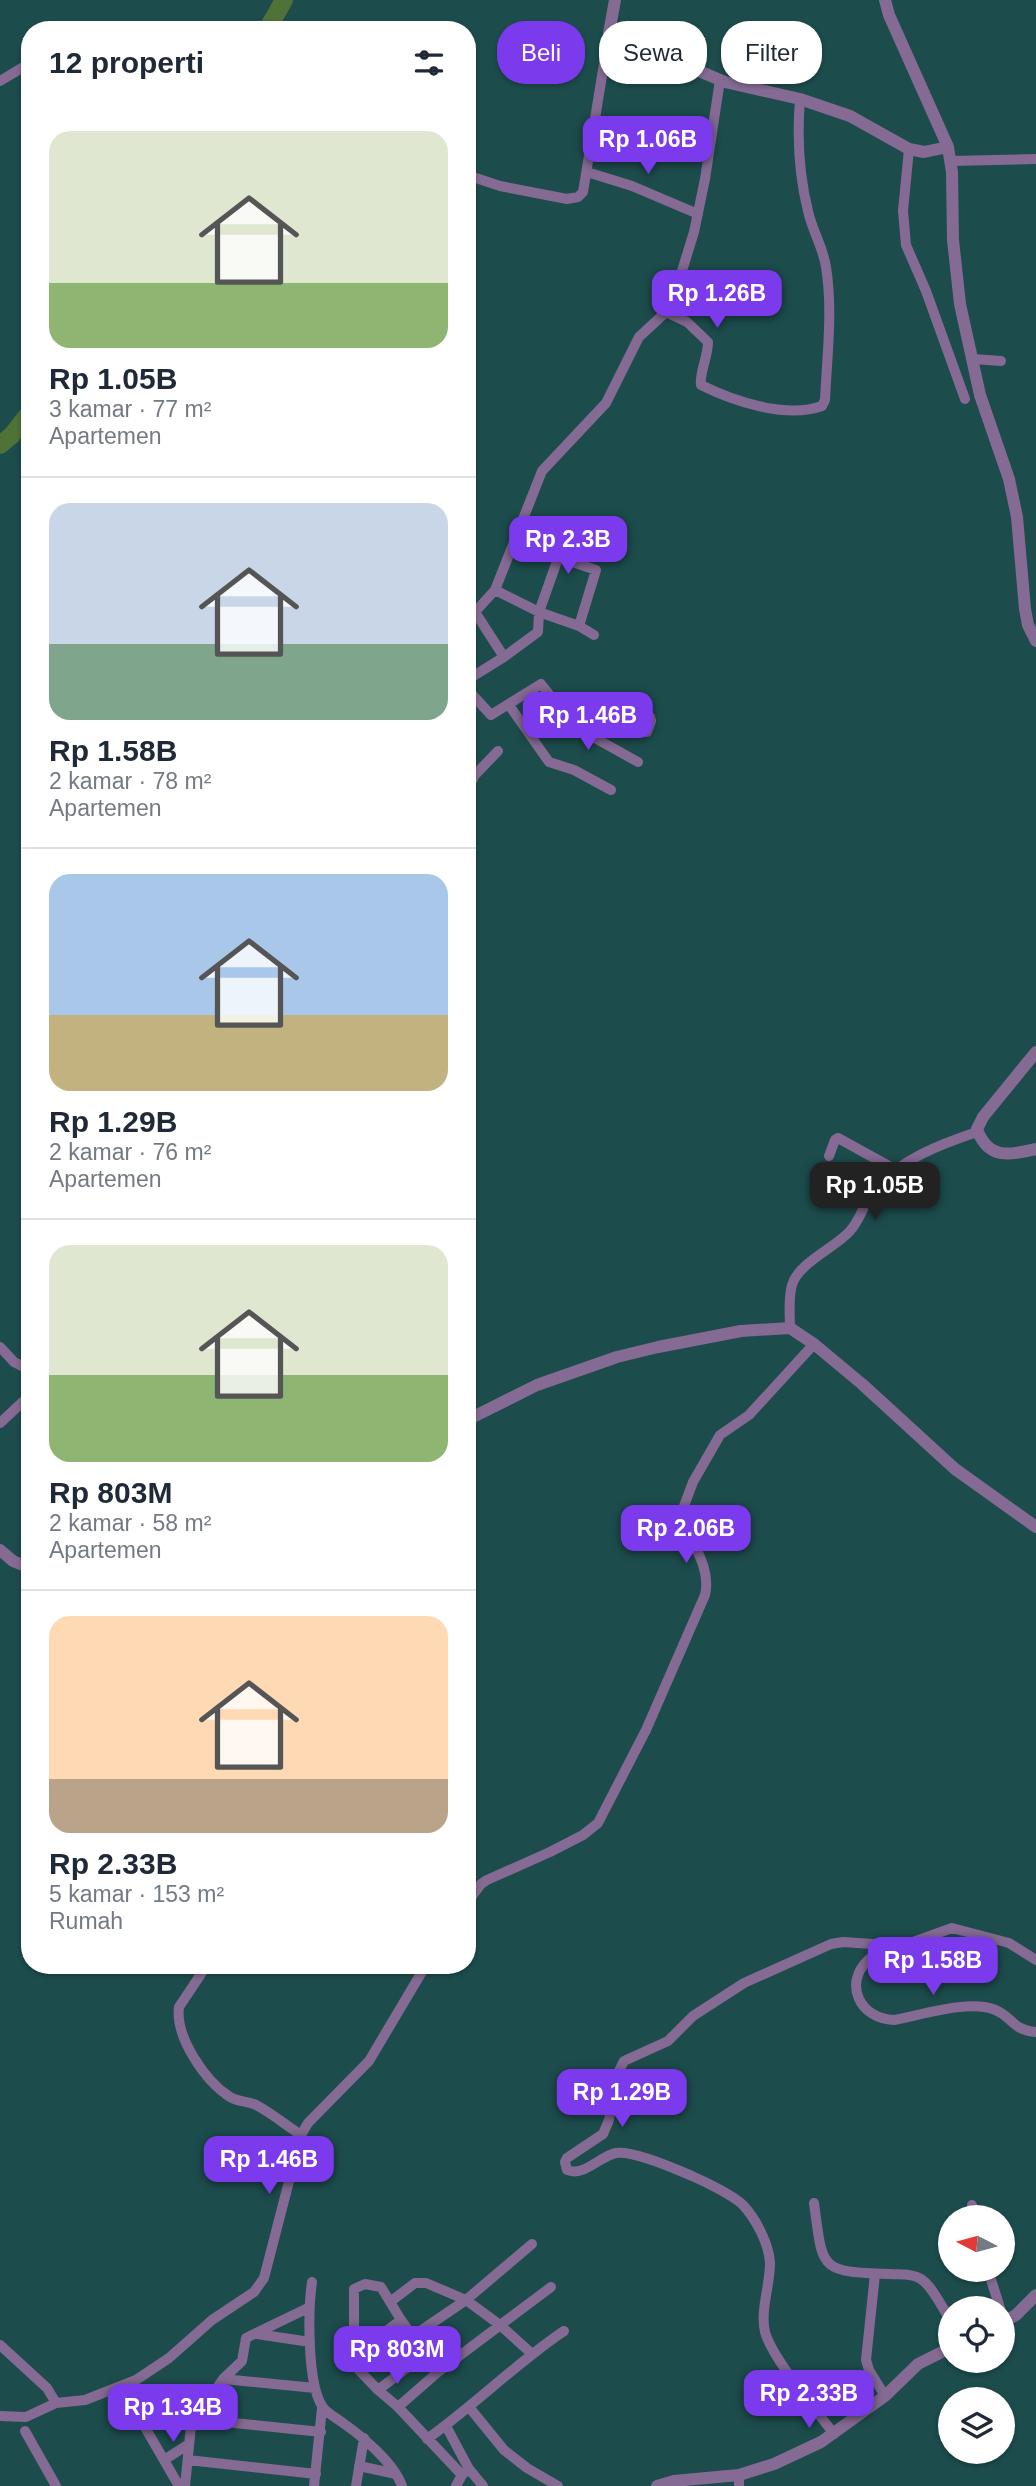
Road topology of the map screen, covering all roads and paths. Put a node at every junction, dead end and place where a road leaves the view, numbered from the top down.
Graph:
1 (615, 0) edge
2 (886, 0) edge
3 (611, 21) edge
4 (21, 68) edge
5 (707, 74) edge
6 (720, 80) junction
7 (0, 81) edge
8 (601, 84) edge
9 (800, 99) junction
10 (909, 149) junction
11 (949, 154) junction
12 (1036, 159) edge
13 (587, 172) junction
14 (476, 178) edge
15 (698, 214) junction
16 (666, 312) junction
17 (973, 359) junction
18 (1001, 361) dead end
19 (965, 399) dead end
20 (568, 530) dead end
21 (558, 557) junction
22 (495, 590) junction
23 (476, 609) edge
24 (539, 612) junction
25 (476, 621) edge
26 (579, 626) junction
27 (594, 635) dead end
28 (1036, 641) edge
29 (504, 657) junction
30 (476, 674) edge
31 (476, 699) edge
32 (509, 705) junction
33 (564, 713) junction
34 (646, 732) dead end
35 (498, 751) dead end
36 (638, 762) dead end
37 (476, 771) edge
38 (611, 790) dead end
39 (1036, 1052) edge
40 (977, 1132) junction
41 (1036, 1149) edge
42 (829, 1156) dead end
43 (896, 1170) junction
44 (790, 1328) junction
45 (814, 1344) junction
46 (0, 1347) edge
47 (21, 1366) edge
48 (21, 1403) edge
49 (476, 1416) edge
50 (0, 1423) edge
51 (1036, 1527) edge
52 (0, 1550) edge
53 (21, 1564) edge
54 (476, 1891) edge
55 (893, 1946) junction
56 (1036, 1960) edge
57 (201, 1974) edge
58 (421, 1974) edge
59 (1036, 2032) edge
60 (300, 2135) junction
61 (814, 2203) dead end
62 (533, 2244) dead end
63 (875, 2274) junction
64 (312, 2282) dead end
65 (551, 2287) dead end
66 (1036, 2295) edge
67 (466, 2300) junction
68 (390, 2302) junction
69 (938, 2302) edge
70 (308, 2308) junction
71 (1015, 2315) edge
72 (401, 2320) junction
73 (500, 2325) junction
74 (564, 2331) dead end
75 (257, 2334) junction
76 (413, 2336) junction
77 (310, 2342) junction
78 (0, 2345) edge
79 (531, 2353) junction
80 (425, 2354) junction
81 (938, 2354) edge
82 (354, 2355) junction
83 (438, 2372) junction
84 (223, 2379) junction
85 (315, 2388) junction
86 (378, 2390) junction
87 (885, 2396) junction
88 (56, 2403) junction
89 (322, 2407) junction
90 (398, 2407) junction
91 (469, 2407) junction
92 (0, 2416) edge
93 (139, 2417) dead end
94 (195, 2419) junction
95 (446, 2426) junction
96 (25, 2431) dead end
97 (321, 2432) junction
98 (834, 2434) junction
99 (364, 2438) junction
100 (427, 2440) junction
101 (189, 2444) junction
102 (164, 2460) junction
103 (188, 2460) junction
104 (359, 2466) junction
105 (466, 2472) junction
106 (316, 2473) junction
107 (396, 2474) junction
108 (739, 2481) edge
109 (659, 2485) edge
110 (56, 2486) edge
111 (179, 2486) edge
112 (185, 2486) edge
113 (314, 2486) edge
114 (356, 2486) edge
115 (402, 2486) edge
116 (456, 2486) edge
117 (482, 2486) edge
118 (558, 2486) edge

1 - 3 street
2 - 11 street
4 - 7 street
5 - 6 street
6 - 9 street
6 - 15 street
8 - 13 street
9 - 10 street
9 - 16 street
10 - 11 street
10 - 19 street
11 - 12 street
11 - 17 street
13 - 14 street
13 - 15 street
15 - 16 street
16 - 22 street
17 - 18 street
17 - 28 street
20 - 21 street
21 - 24 street
21 - 26 street
22 - 23 street
22 - 24 street
24 - 26 street
24 - 29 street
25 - 29 street
26 - 27 street
29 - 30 street
31 - 32 street
32 - 33 street
32 - 38 street
33 - 34 street
33 - 36 street
35 - 37 street
39 - 40 street
40 - 41 street
40 - 43 street
42 - 43 street
43 - 44 street
44 - 45 street
44 - 49 street
45 - 51 street
45 - 54 street
46 - 47 street
48 - 50 street
52 - 53 street
55 - 56 street
55 - 59 street
55 - 98 street
57 - 60 street
58 - 60 street
60 - 88 street
61 - 63 street
62 - 67 street
63 - 69 street
63 - 87 street
64 - 70 street
65 - 73 street
66 - 71 street
67 - 68 street
67 - 73 street
67 - 76 street
68 - 72 street
68 - 82 street
70 - 75 street
70 - 77 street
72 - 76 street
72 - 82 street
73 - 79 street
73 - 83 street
74 - 79 street
75 - 77 street
75 - 84 street
76 - 80 street
77 - 85 street
78 - 88 street
79 - 91 street
80 - 83 street
80 - 86 street
81 - 87 street
82 - 86 street
83 - 90 street
84 - 85 street
84 - 94 street
85 - 89 street
86 - 90 street
87 - 98 street
88 - 92 street
89 - 97 street
89 - 99 street
90 - 100 street
91 - 95 street
91 - 118 street
93 - 102 street
94 - 97 street
94 - 101 street
95 - 100 street
95 - 105 street
96 - 110 street
97 - 106 street
98 - 108 street
99 - 104 street
99 - 107 street
100 - 105 street
101 - 102 street
101 - 103 street
102 - 111 street
103 - 106 street
103 - 112 street
104 - 107 street
104 - 114 street
105 - 116 street
105 - 117 street
106 - 113 street
107 - 115 street
108 - 109 street

